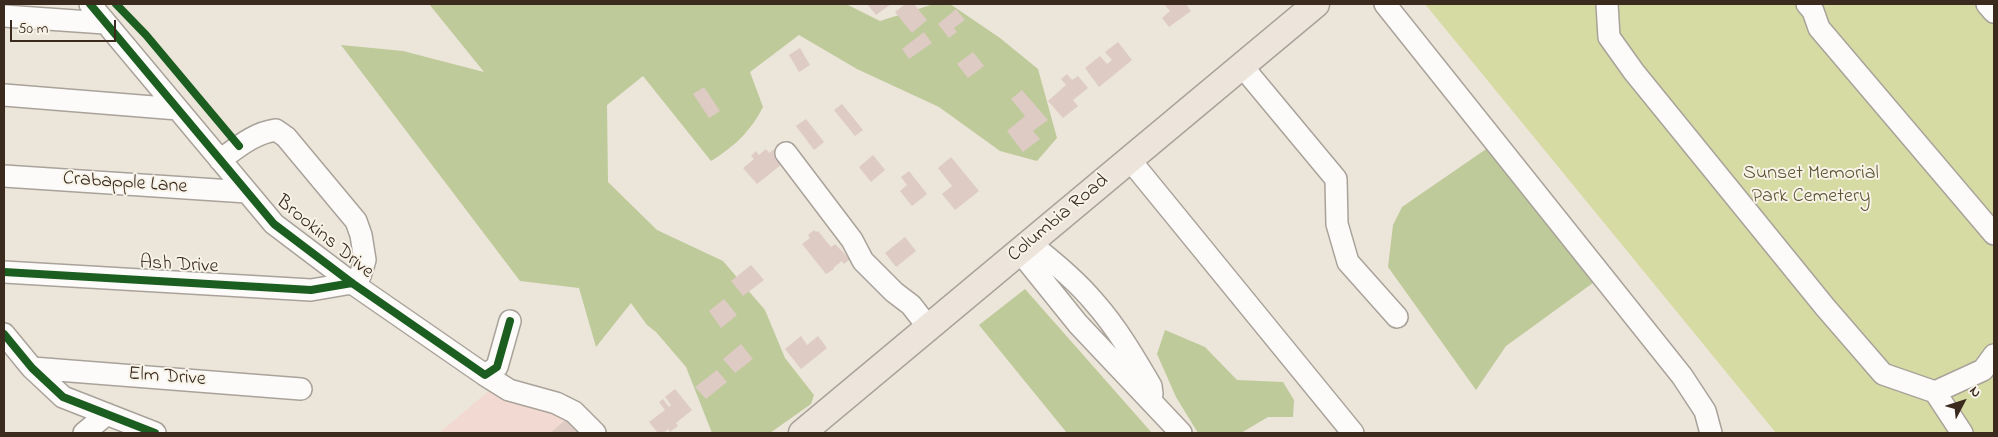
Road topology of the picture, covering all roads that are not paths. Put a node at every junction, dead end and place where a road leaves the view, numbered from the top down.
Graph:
1 (90, 4) edge
2 (1316, 4) edge
3 (1385, 4) edge
4 (1607, 4) edge
5 (1987, 4) edge
6 (1813, 6) edge
7 (1994, 12) edge
8 (4, 16) edge
9 (105, 23) junction
10 (1242, 66) junction
11 (4, 95) edge
12 (178, 110) junction
13 (786, 153) dead end
14 (220, 160) junction
15 (1130, 160) junction
16 (4, 176) edge
17 (247, 192) junction
18 (1994, 234) edge
19 (1025, 247) junction
20 (4, 272) edge
21 (352, 283) junction
22 (1100, 308) junction
23 (1397, 317) dead end
24 (510, 321) dead end
25 (1078, 324) junction
26 (929, 328) junction
27 (6, 340) edge
28 (1994, 355) edge
29 (32, 368) junction
30 (485, 375) junction
31 (301, 388) dead end
32 (1935, 392) junction
33 (1155, 406) junction
34 (107, 414) junction
35 (84, 433) edge
36 (155, 433) edge
37 (595, 433) edge
38 (802, 433) edge
39 (1182, 433) edge
40 (1353, 433) edge
41 (1711, 433) edge
42 (1962, 433) edge

1 - 9 street, Brookins Drive
2 - 10 main road, Columbia Road
3 - 41 street
4 - 32 street
5 - 7 street
6 - 18 street
8 - 9 street
9 - 12 street, Brookins Drive
10 - 15 main road, Columbia Road
10 - 23 street
11 - 12 street
12 - 14 street, Brookins Drive
13 - 26 street
14 - 17 street, Brookins Drive
14 - 21 street
15 - 19 main road, Columbia Road
15 - 40 street
16 - 17 street, Crabapple Lane
17 - 21 street, Brookins Drive
19 - 22 street
19 - 25 street
19 - 26 main road, Columbia Road
20 - 21 street, Ash Drive
21 - 30 street, Brookins Drive
22 - 25 street
22 - 33 street
24 - 30 street
25 - 33 street
26 - 38 main road, Columbia Road
27 - 29 street
28 - 32 street
29 - 31 street, Elm Drive
29 - 34 street
30 - 37 street, Brookins Drive
32 - 42 street
33 - 39 street
34 - 35 street
34 - 36 street

